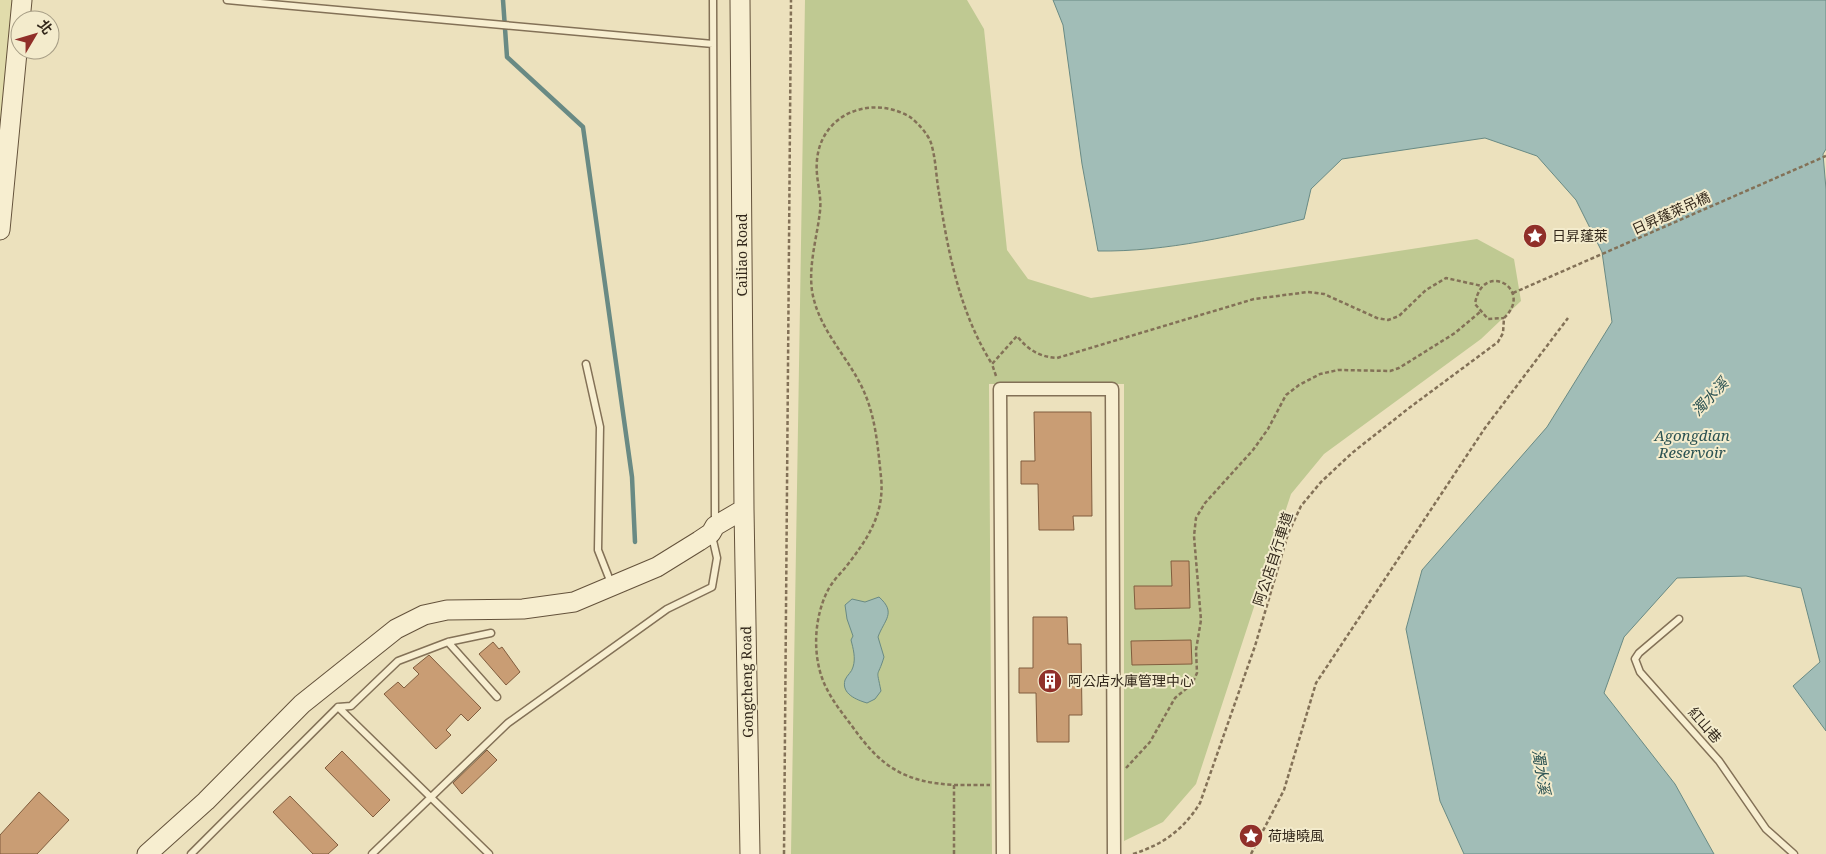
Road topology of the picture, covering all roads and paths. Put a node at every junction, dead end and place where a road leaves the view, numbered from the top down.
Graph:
1 (22, 0) edge
2 (227, 0) edge
3 (713, 0) edge
4 (740, 0) edge
5 (791, 0) edge
6 (713, 44) junction
7 (1826, 156) edge
8 (0, 230) edge
9 (1482, 286) junction
10 (1513, 293) junction
11 (1480, 312) junction
12 (1504, 318) junction
13 (1568, 318) dead end
14 (586, 364) dead end
15 (992, 364) junction
16 (1000, 389) junction
17 (744, 509) junction
18 (709, 534) junction
19 (613, 587) junction
20 (1679, 619) dead end
21 (491, 633) dead end
22 (448, 642) junction
23 (497, 697) dead end
24 (338, 706) junction
25 (1114, 778) junction
26 (1003, 784) junction
27 (954, 786) junction
28 (430, 796) junction
29 (147, 854) edge
30 (191, 854) edge
31 (372, 854) edge
32 (489, 854) edge
33 (750, 854) edge
34 (784, 854) edge
35 (954, 854) edge
36 (1003, 854) edge
37 (1114, 854) edge
38 (1134, 854) edge
39 (1251, 854) edge
40 (1794, 854) edge

1 - 8 street
2 - 6 lane
3 - 6 lane
4 - 17 street, Cailiao Road
5 - 34 path
6 - 18 lane
7 - 10 path, 日昇蓬萊吊橋
9 - 10 path
9 - 11 path
9 - 15 path
10 - 12 path, 阿公店自行車道
11 - 12 path
11 - 25 path
12 - 38 path, 阿公店自行車道
13 - 39 path
14 - 19 lane
15 - 16 path
15 - 27 path
16 - 25 street
16 - 26 street
17 - 18 street
17 - 33 street, Gongcheng Road
18 - 19 street
18 - 28 lane
19 - 29 street
20 - 40 lane, 紅山巷
21 - 22 lane
22 - 23 lane
22 - 24 lane
24 - 28 lane
24 - 30 lane
25 - 37 street
26 - 27 path
26 - 36 street
27 - 35 path
28 - 31 lane
28 - 32 lane

